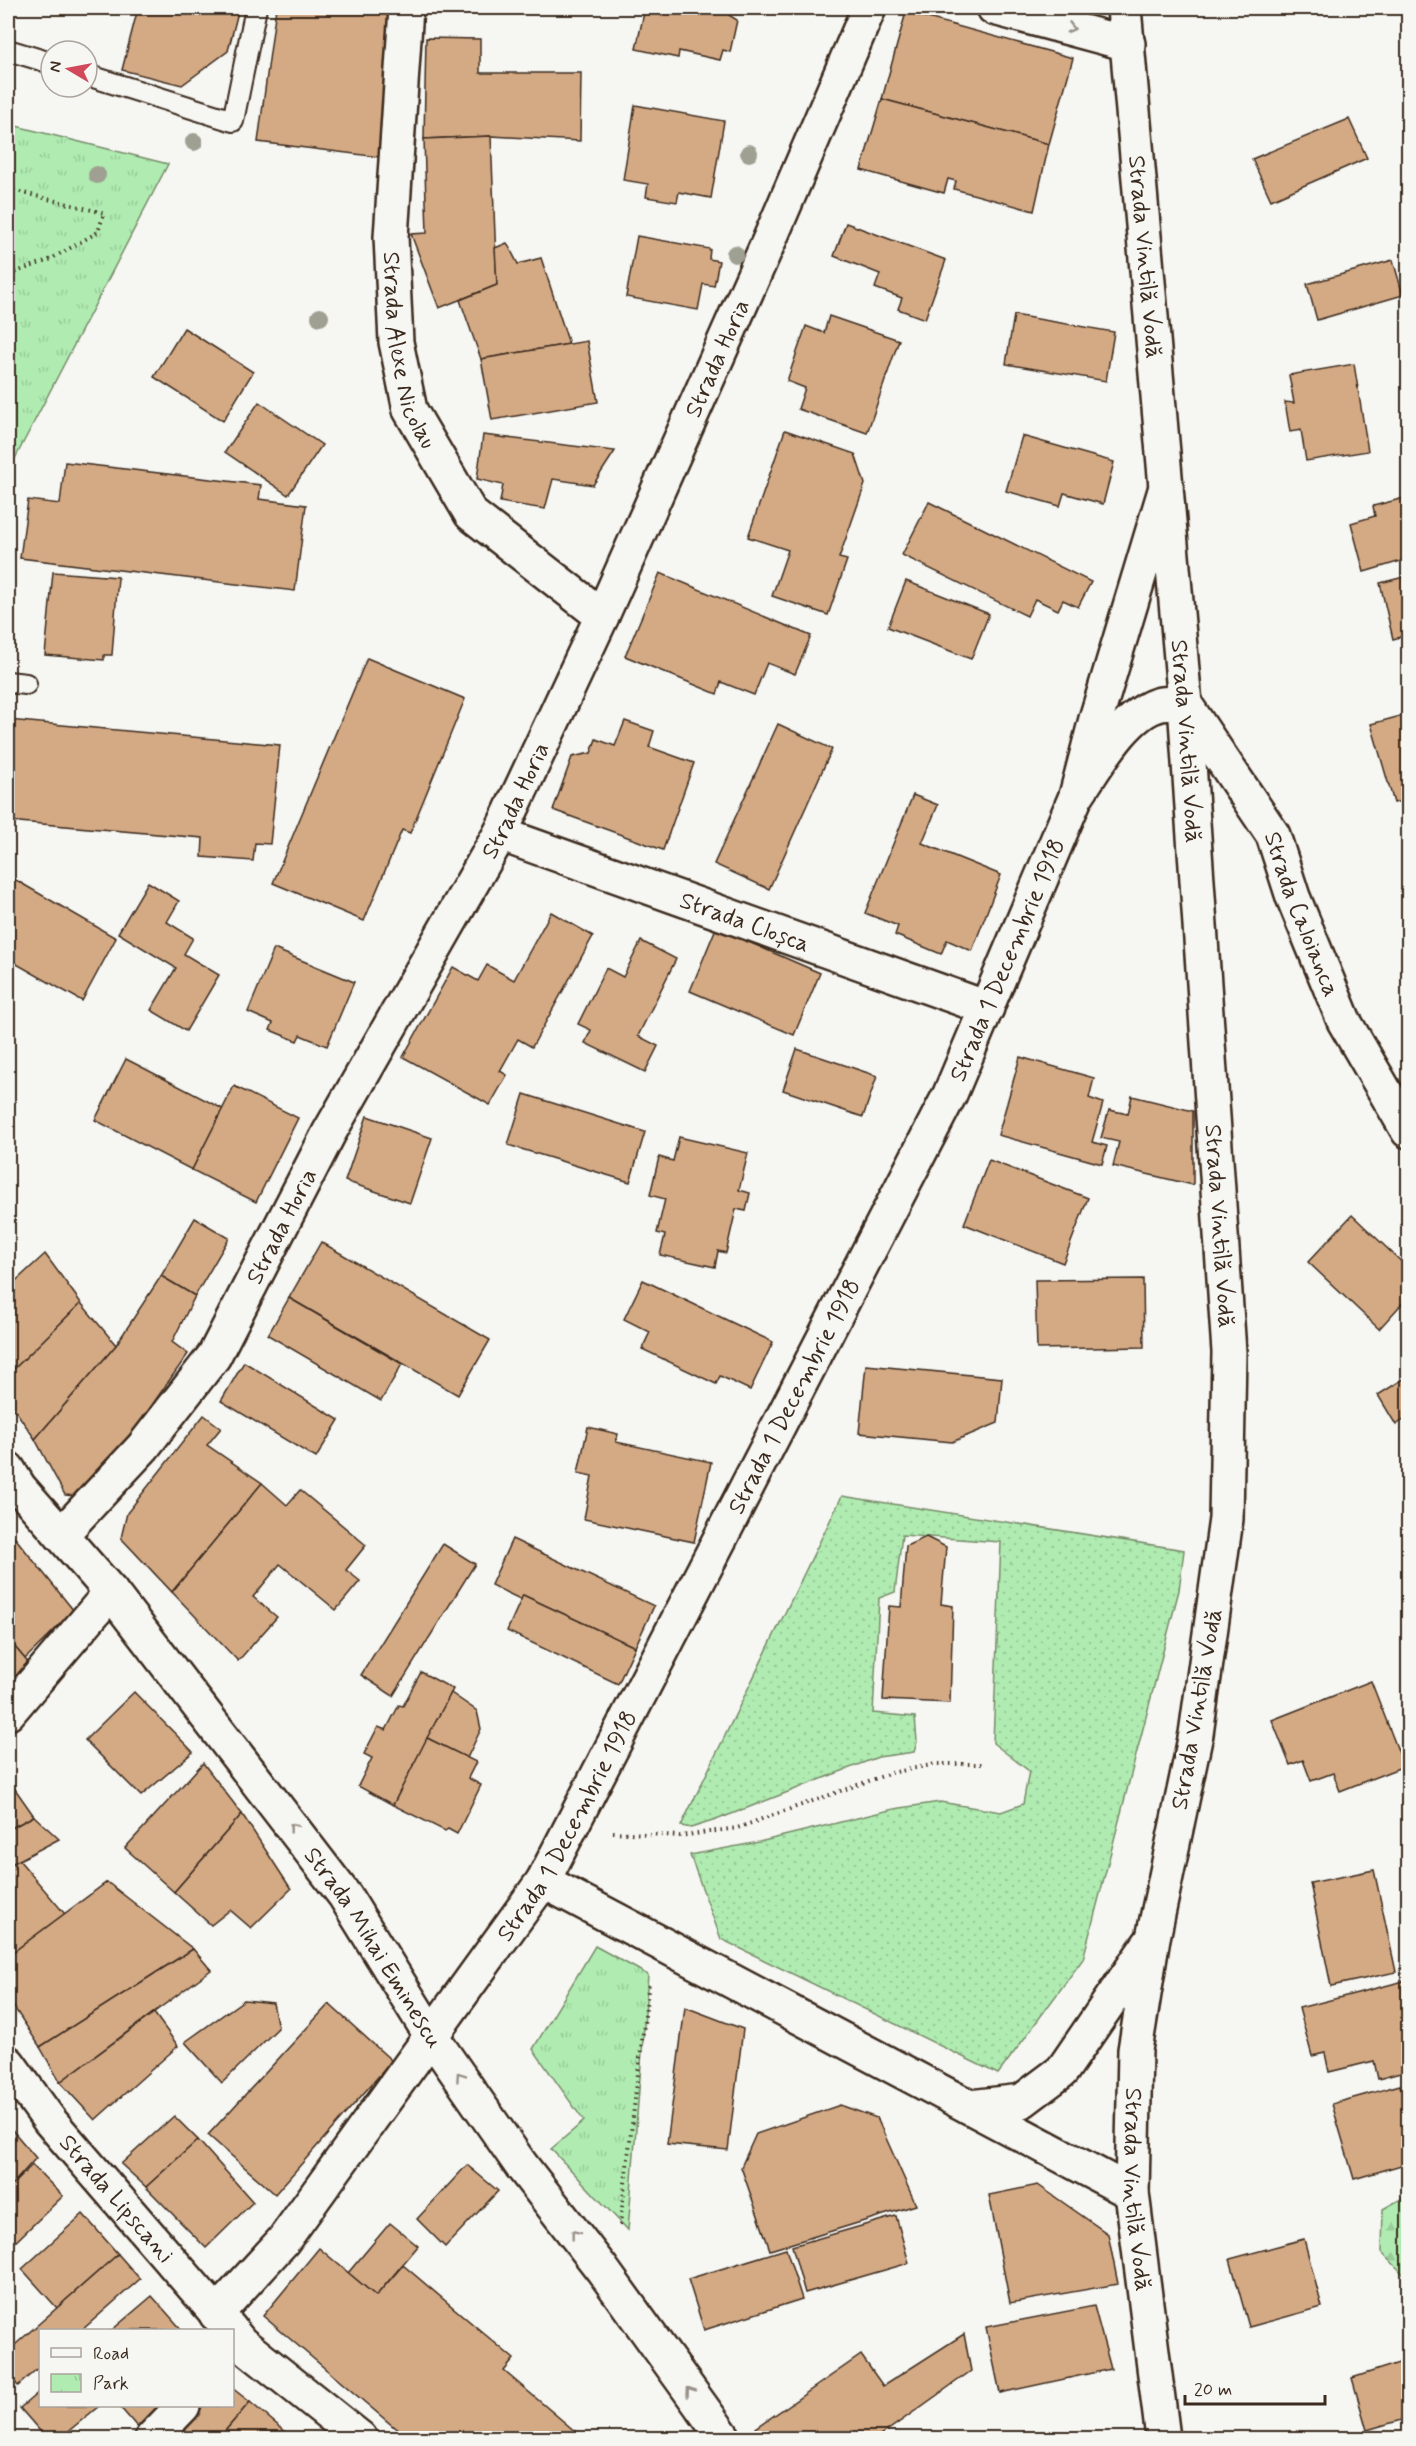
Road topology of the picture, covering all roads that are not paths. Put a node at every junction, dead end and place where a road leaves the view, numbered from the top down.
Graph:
1 (256, 8) edge
2 (406, 8) edge
3 (869, 8) edge
4 (994, 8) edge
5 (1124, 8) edge
6 (1128, 44) junction
7 (8, 50) edge
8 (39, 59) edge
9 (99, 79) edge
10 (1167, 483) junction
11 (602, 616) junction
12 (1185, 704) junction
13 (1076, 796) junction
14 (501, 834) junction
15 (987, 1008) junction
16 (1408, 1131) edge
17 (8, 1468) edge
18 (61, 1535) junction
19 (111, 1592) junction
20 (8, 1713) edge
21 (543, 1881) junction
22 (1153, 1938) junction
23 (432, 2037) junction
24 (8, 2062) edge
25 (970, 2107) junction
26 (1132, 2193) junction
27 (227, 2329) edge
28 (234, 2329) edge
29 (234, 2336) edge
30 (182, 2407) edge
31 (152, 2439) edge
32 (360, 2439) edge
33 (724, 2439) edge
34 (1163, 2439) edge

1 - 9 lane
2 - 11 street, Strada Alexe Nicolau
3 - 11 street, Strada Horia
4 -> 6 street
5 - 6 street, Strada Vintilă Vodă
6 - 10 street, Strada Vintilă Vodă
7 - 8 lane
10 - 12 street, Strada Vintilă Vodă
10 - 13 street, Strada 1 Decembrie 1918
11 - 14 street, Strada Horia
12 - 13 street
12 - 16 street, Strada Caloianca
12 - 22 street, Strada Vintilă Vodă
13 - 15 street, Strada 1 Decembrie 1918
14 - 15 street, Strada Cloșca
14 - 18 street, Strada Horia
15 - 21 street, Strada 1 Decembrie 1918
17 - 18 street, Strada Mihai Eminescu
18 - 19 street, Strada Mihai Eminescu
19 - 20 street
23 -> 19 street, Strada Mihai Eminescu
21 - 23 street, Strada 1 Decembrie 1918
21 - 25 street
22 - 25 street
22 - 26 street, Strada Vintilă Vodă
23 - 28 street, Strada 1 Decembrie 1918
33 -> 23 street, Strada Mihai Eminescu
24 - 27 street, Strada Lipscani
25 - 26 street
26 - 34 street, Strada Vintilă Vodă
29 - 32 street, Strada Lipscani
30 - 31 street

